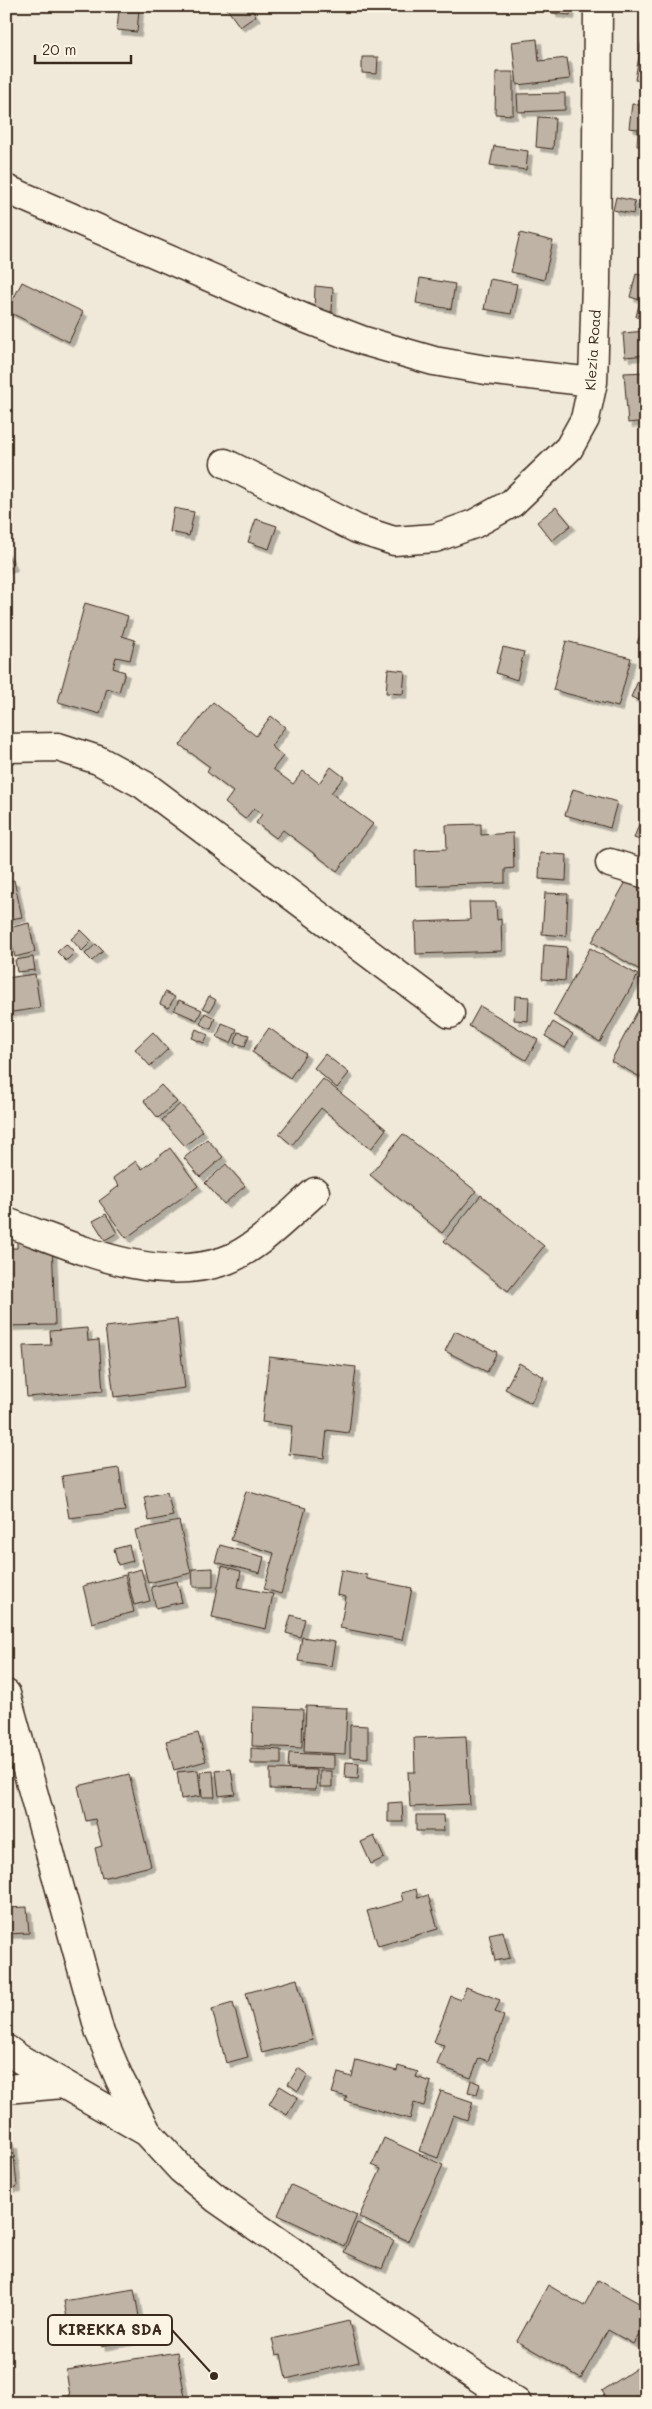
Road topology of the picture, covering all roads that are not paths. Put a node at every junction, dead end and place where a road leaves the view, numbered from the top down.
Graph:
1 (598, 6) edge
2 (6, 189) edge
3 (593, 382) junction
4 (225, 463) dead end
5 (6, 748) edge
6 (610, 863) dead end
7 (646, 874) edge
8 (450, 1014) dead end
9 (315, 1192) dead end
10 (6, 1222) edge
11 (6, 1694) edge
12 (6, 2048) edge
13 (63, 2084) junction
14 (6, 2089) edge
15 (147, 2132) junction
16 (517, 2403) edge

1 - 3 street, Klezia Road
2 - 3 street
3 - 4 street, Klezia Road
5 - 8 street
6 - 7 street
9 - 10 street
11 - 15 street
12 - 13 street
13 - 14 street
13 - 15 street
15 - 16 street

